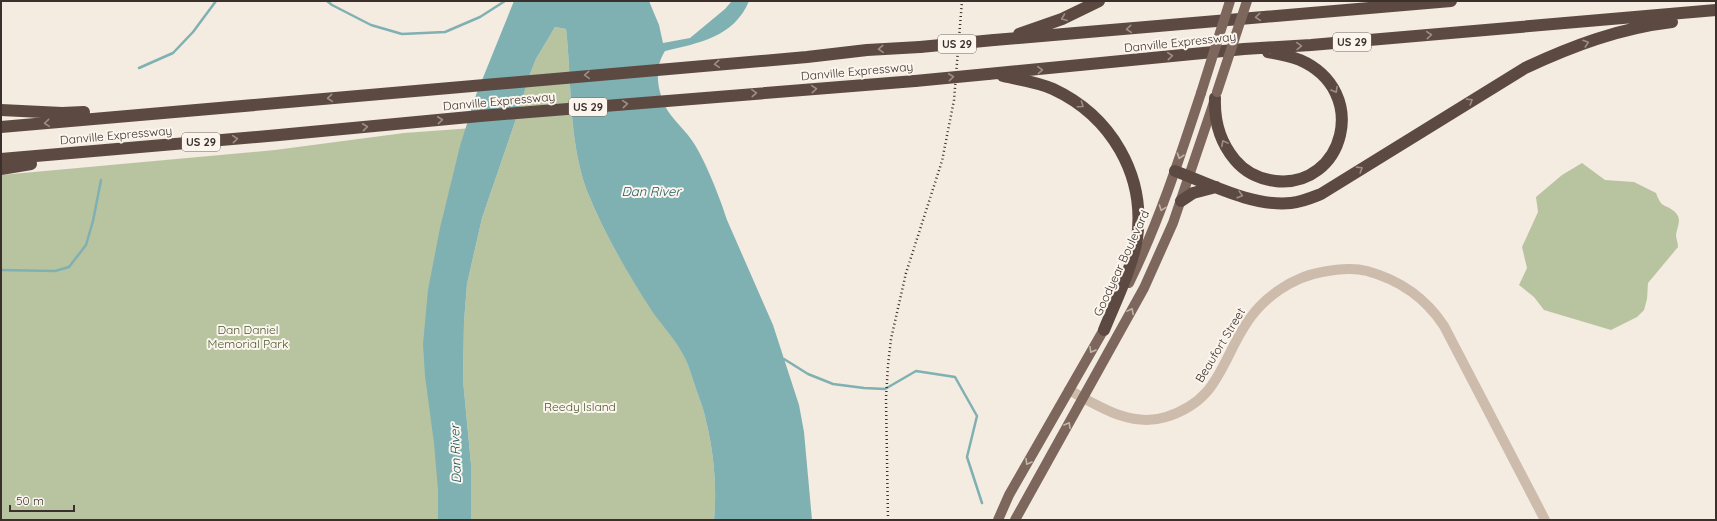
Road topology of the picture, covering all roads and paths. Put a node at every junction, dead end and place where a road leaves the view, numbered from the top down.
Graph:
1 (1099, 1) edge
2 (1230, 1) edge
3 (1247, 1) edge
4 (1356, 1) edge
5 (1451, 1) edge
6 (1716, 10) edge
7 (1309, 12) junction
8 (1716, 17) edge
9 (1007, 39) junction
10 (1253, 48) junction
11 (990, 74) junction
12 (1216, 95) junction
13 (220, 107) junction
14 (1, 110) edge
15 (1, 127) edge
16 (162, 145) junction
17 (1, 159) edge
18 (1, 169) edge
19 (1175, 171) junction
20 (1190, 176) junction
21 (1217, 187) junction
22 (1181, 202) junction
23 (1104, 330) junction
24 (1069, 390) junction
25 (1083, 398) junction
26 (998, 520) edge
27 (1015, 520) edge
28 (1544, 520) edge

1 -> 9 highway
2 -> 19 main road, Goodyear Boulevard, bridge
3 - 12 main road, bridge
4 - 7 highway
5 - 7 highway, Danville Expressway / US 29
10 -> 6 highway, Danville Expressway / US 29
7 -> 9 highway, Danville Expressway / US 29
21 -> 8 highway
9 -> 13 highway, Danville Expressway / US 29, bridge
11 -> 10 highway, Danville Expressway / US 29
10 -> 12 highway
16 -> 11 highway, Danville Expressway / US 29, bridge
11 -> 23 highway
12 - 20 main road
13 - 14 highway
13 -> 15 highway, Danville Expressway / US 29
16 - 17 highway, Danville Expressway / US 29
16 - 18 highway
19 - 20 highway
19 -> 23 main road, Goodyear Boulevard
20 - 21 highway
20 - 22 main road
21 - 22 highway
25 -> 22 main road
23 -> 24 main road, Goodyear Boulevard
24 - 25 street, Beaufort Street
24 -> 26 main road, Goodyear Boulevard
27 -> 25 main road
25 - 28 street, Beaufort Street

